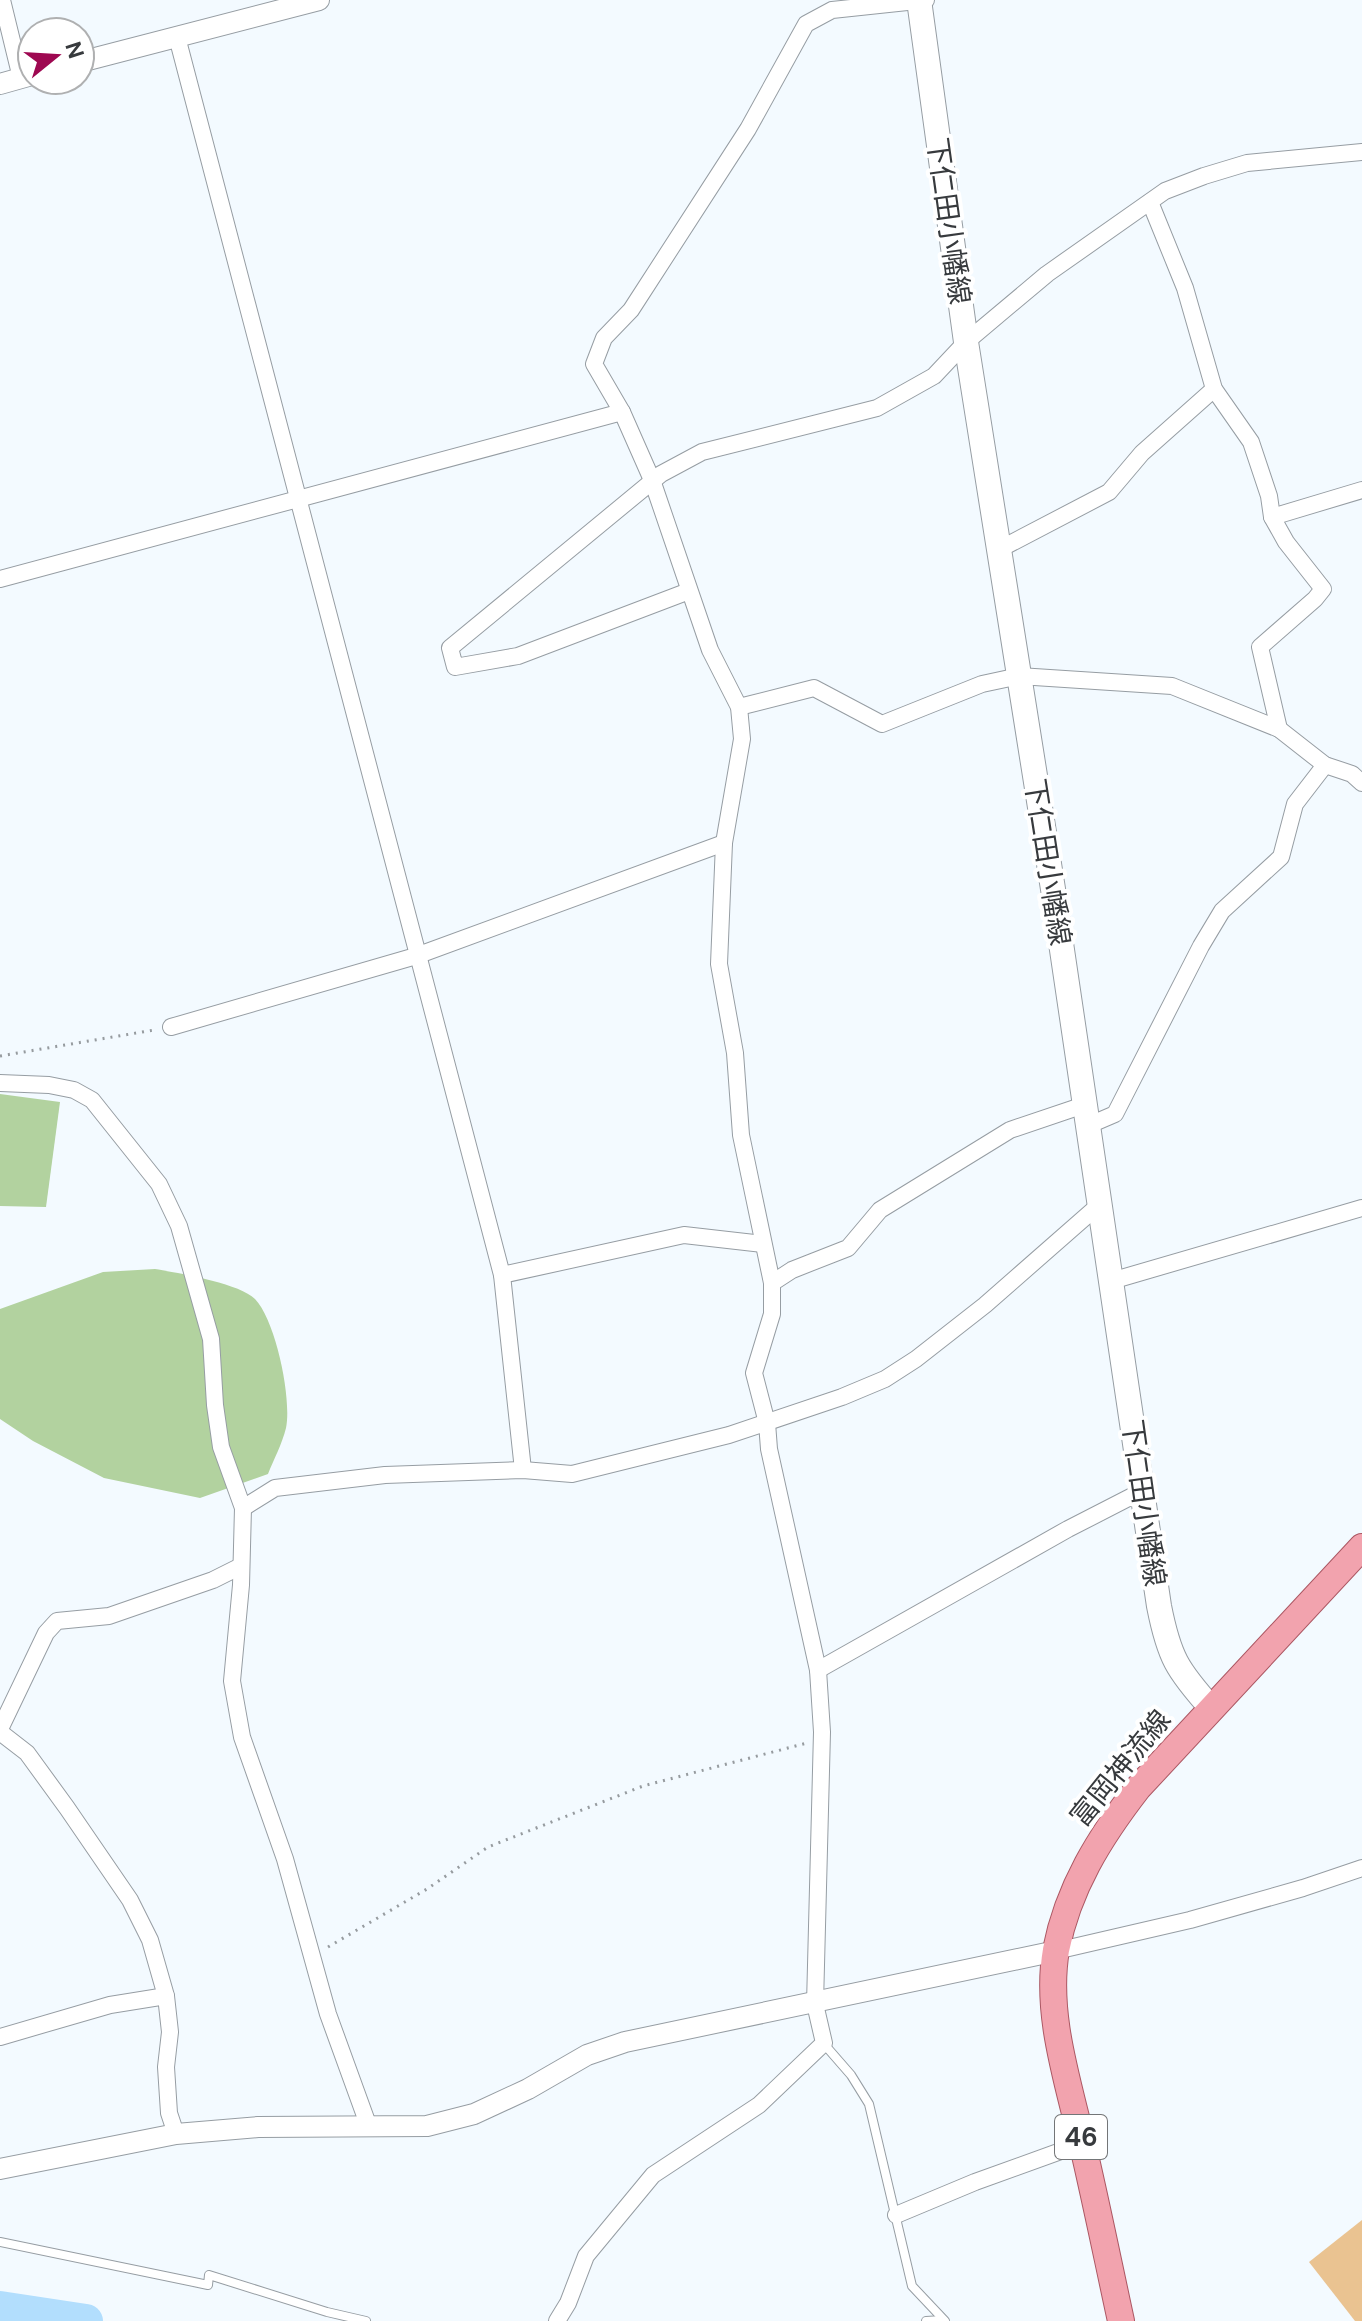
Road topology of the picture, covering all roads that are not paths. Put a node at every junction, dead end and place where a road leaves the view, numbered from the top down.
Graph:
1 (2, 0) edge
2 (319, 0) edge
3 (919, 0) edge
4 (926, 0) edge
5 (177, 37) junction
6 (16, 45) edge
7 (96, 58) edge
8 (1362, 152) edge
9 (1150, 202) junction
10 (966, 342) junction
11 (1214, 389) junction
12 (622, 412) junction
13 (652, 480) junction
14 (1362, 490) edge
15 (298, 497) junction
16 (1272, 517) junction
17 (1000, 549) junction
18 (0, 579) edge
19 (689, 591) junction
20 (1019, 676) junction
21 (739, 707) junction
22 (1279, 729) junction
23 (1325, 765) junction
24 (1362, 783) edge
25 (724, 843) junction
26 (416, 956) junction
27 (171, 1027) road end
28 (0, 1083) edge
29 (1086, 1116) junction
30 (1099, 1205) junction
31 (1362, 1208) edge
32 (763, 1244) junction
33 (502, 1275) junction
34 (1111, 1281) junction
35 (772, 1283) junction
36 (767, 1423) junction
37 (523, 1470) junction
38 (1144, 1490) junction
39 (243, 1508) junction
40 (1362, 1547) edge
41 (241, 1566) junction
42 (818, 1670) junction
43 (1212, 1709) junction
44 (0, 1730) edge
45 (1362, 1868) edge
46 (1056, 1951) junction
47 (166, 1996) junction
48 (815, 2004) junction
49 (0, 2037) edge
50 (824, 2043) junction
51 (369, 2127) junction
52 (176, 2134) junction
53 (1083, 2143) junction
54 (0, 2169) edge
55 (896, 2215) junction
56 (0, 2242) edge
57 (944, 2320) edge
58 (366, 2321) edge
59 (557, 2321) edge
60 (926, 2321) edge
61 (1121, 2321) edge

1 - 6 street
2 - 5 street
3 - 4 street
3 - 10 main road, 下仁田小幡線
3 - 12 street
5 - 7 street
5 - 15 street
8 - 9 street
9 - 10 street
9 - 11 street
10 - 13 street
10 - 17 main road, 下仁田小幡線
11 - 16 street
11 - 17 street
12 - 13 street
12 - 15 street
13 - 19 street
13 - 19 street
14 - 16 street
15 - 18 street
15 - 26 street
16 - 22 street
17 - 20 main road, 下仁田小幡線
19 - 21 street
20 - 21 street
20 - 22 street
20 - 29 main road, 下仁田小幡線
21 - 25 street
22 - 23 street
23 - 24 street
23 - 29 street
25 - 26 street
25 - 32 street
26 - 27 street
26 - 33 street
28 - 39 street
29 - 30 main road, 下仁田小幡線
29 - 35 street
30 - 34 main road, 下仁田小幡線
30 - 36 street
31 - 34 street
32 - 33 street
32 - 35 street
33 - 37 street
34 - 38 main road, 下仁田小幡線
35 - 36 street
36 - 37 street
36 - 42 street
37 - 39 street
38 - 42 street
38 - 43 main road, 下仁田小幡線
39 - 41 street
40 - 43 main road, 富岡神流線 / 46
41 - 44 street
41 - 51 street
42 - 48 street
43 - 46 main road, 富岡神流線 / 46
44 - 47 street
45 - 46 street
46 - 48 street
46 - 53 main road, 富岡神流線 / 46
47 - 49 street
47 - 52 street
48 - 50 street
48 - 51 street
50 - 55 lane
50 - 59 street
51 - 52 street
52 - 54 street
53 - 55 street
53 - 61 main road, 富岡神流線 / 46
55 - 57 lane
56 - 58 lane
57 - 60 lane

